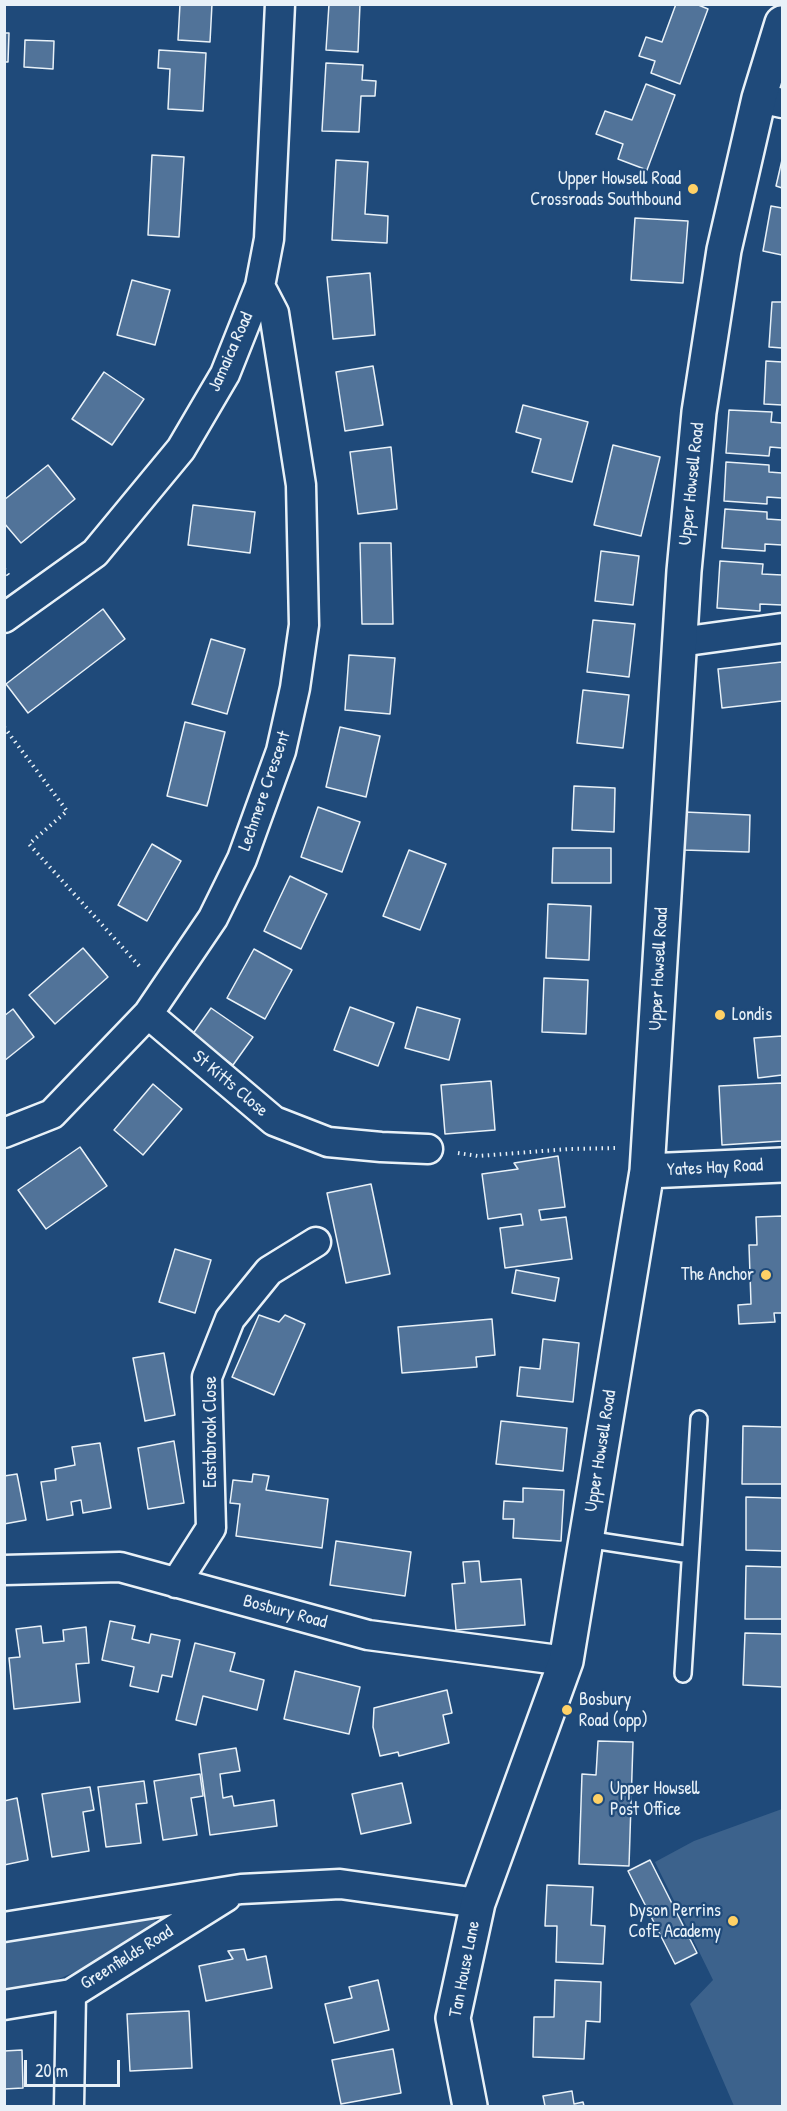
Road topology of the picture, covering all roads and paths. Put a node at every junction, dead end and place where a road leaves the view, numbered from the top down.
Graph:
1 (280, 4) edge
2 (783, 23) edge
3 (771, 100) edge
4 (260, 286) junction
5 (4, 618) edge
6 (783, 628) edge
7 (680, 642) junction
8 (4, 727) edge
9 (155, 1003) junction
10 (4, 1132) edge
11 (428, 1149) joint
12 (648, 1159) junction
13 (783, 1165) edge
14 (316, 1242) dead end
15 (699, 1419) dead end
16 (586, 1539) junction
17 (690, 1555) junction
18 (4, 1570) edge
19 (176, 1583) junction
20 (566, 1661) junction
21 (682, 1674) dead end
22 (241, 1888) junction
23 (478, 1903) junction
24 (4, 1927) edge
25 (71, 1994) junction
26 (4, 2005) edge
27 (69, 2106) edge
28 (470, 2106) edge

1 - 4 street, Jamaica Road
2 - 3 street, Upper Howsell Road
3 - 7 street, Upper Howsell Road
4 - 5 street, Jamaica Road
4 - 9 street, Lechmere Crescent
6 - 7 street
7 - 12 street, Upper Howsell Road
8 - 9 path
9 - 10 street, Lechmere Crescent
9 - 11 street, St Kitts Close
11 - 12 path
12 - 13 street, Yates Hay Road
12 - 16 street, Upper Howsell Road
14 - 19 street, Eastabrook Close
15 - 17 lane
16 - 17 lane
16 - 20 street, Upper Howsell Road
17 - 21 lane
18 - 19 street, Bosbury Road
19 - 20 street, Bosbury Road
20 - 23 street, Upper Howsell Road
22 - 23 street, Greenfields Road
22 - 24 street, Greenfields Road
22 - 25 street, Greenfields Road
23 - 28 street, Tan House Lane
25 - 26 street, Greenfields Road
25 - 27 street

